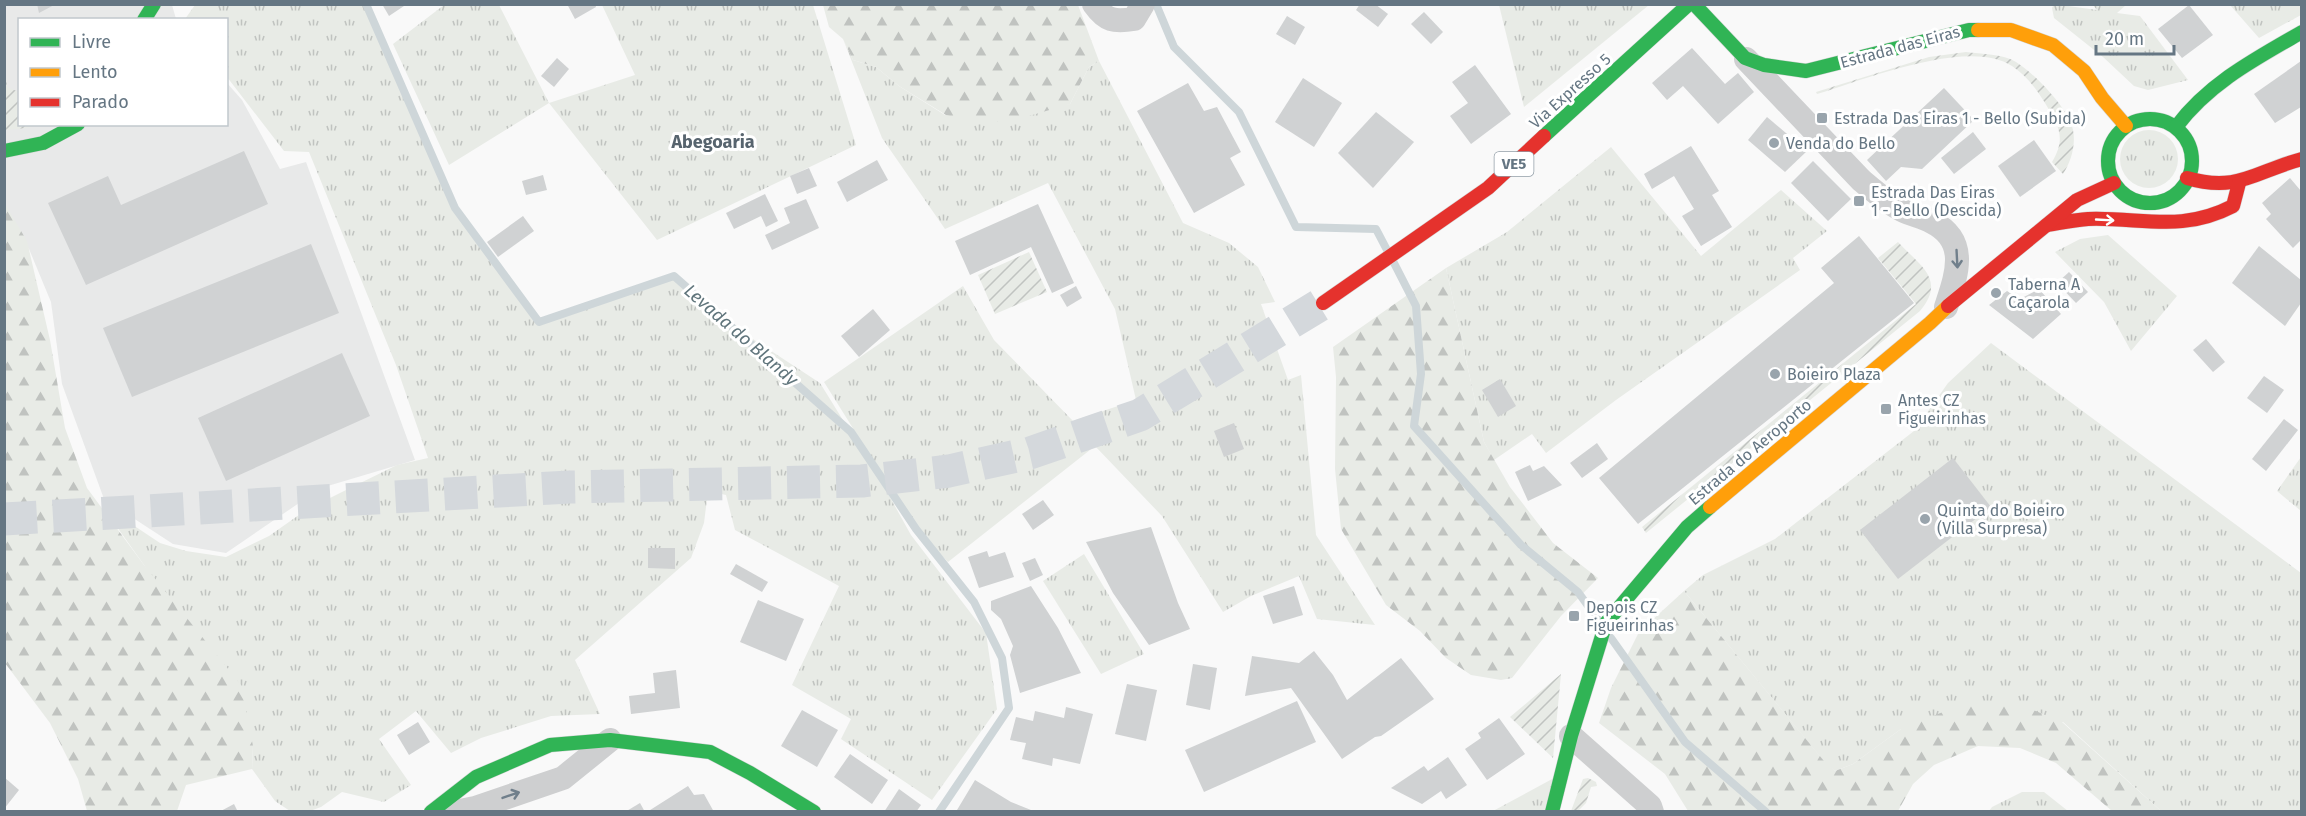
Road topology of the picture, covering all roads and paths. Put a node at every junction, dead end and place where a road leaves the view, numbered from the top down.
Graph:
1 (154, 4) edge
2 (1094, 4) edge
3 (1143, 4) edge
4 (1691, 4) edge
5 (145, 18) edge
6 (2301, 32) edge
7 (1745, 58) junction
8 (74, 126) edge
9 (2126, 126) junction
10 (2176, 127) junction
11 (4, 151) edge
12 (2301, 159) edge
13 (2187, 178) junction
14 (2114, 183) junction
15 (2239, 183) junction
16 (2047, 225) junction
17 (1323, 303) tunnel mouth
18 (1946, 307) junction
19 (1571, 736) junction
20 (610, 740) junction
21 (431, 812) edge
22 (455, 812) edge
23 (814, 812) edge
24 (1552, 812) edge
25 (1652, 812) edge

1 - 5 main road
2 - 3 street
4 - 7 main road
4 - 17 main road, Via Expresso 5 / VE5
6 - 10 main road
7 - 9 main road, Estrada das Eiras
7 -> 18 street
8 - 11 main road
9 - 10 main road
9 - 14 main road
10 - 13 main road
12 - 15 main road
13 - 14 main road
13 - 15 main road
14 - 16 main road, Estrada do Aeroporto
16 -> 15 main road
16 - 18 main road, Estrada do Aeroporto
18 - 19 main road, Estrada do Aeroporto
19 - 24 main road, Estrada do Aeroporto
19 - 25 street
20 - 21 main road
22 -> 20 street
20 - 23 main road

